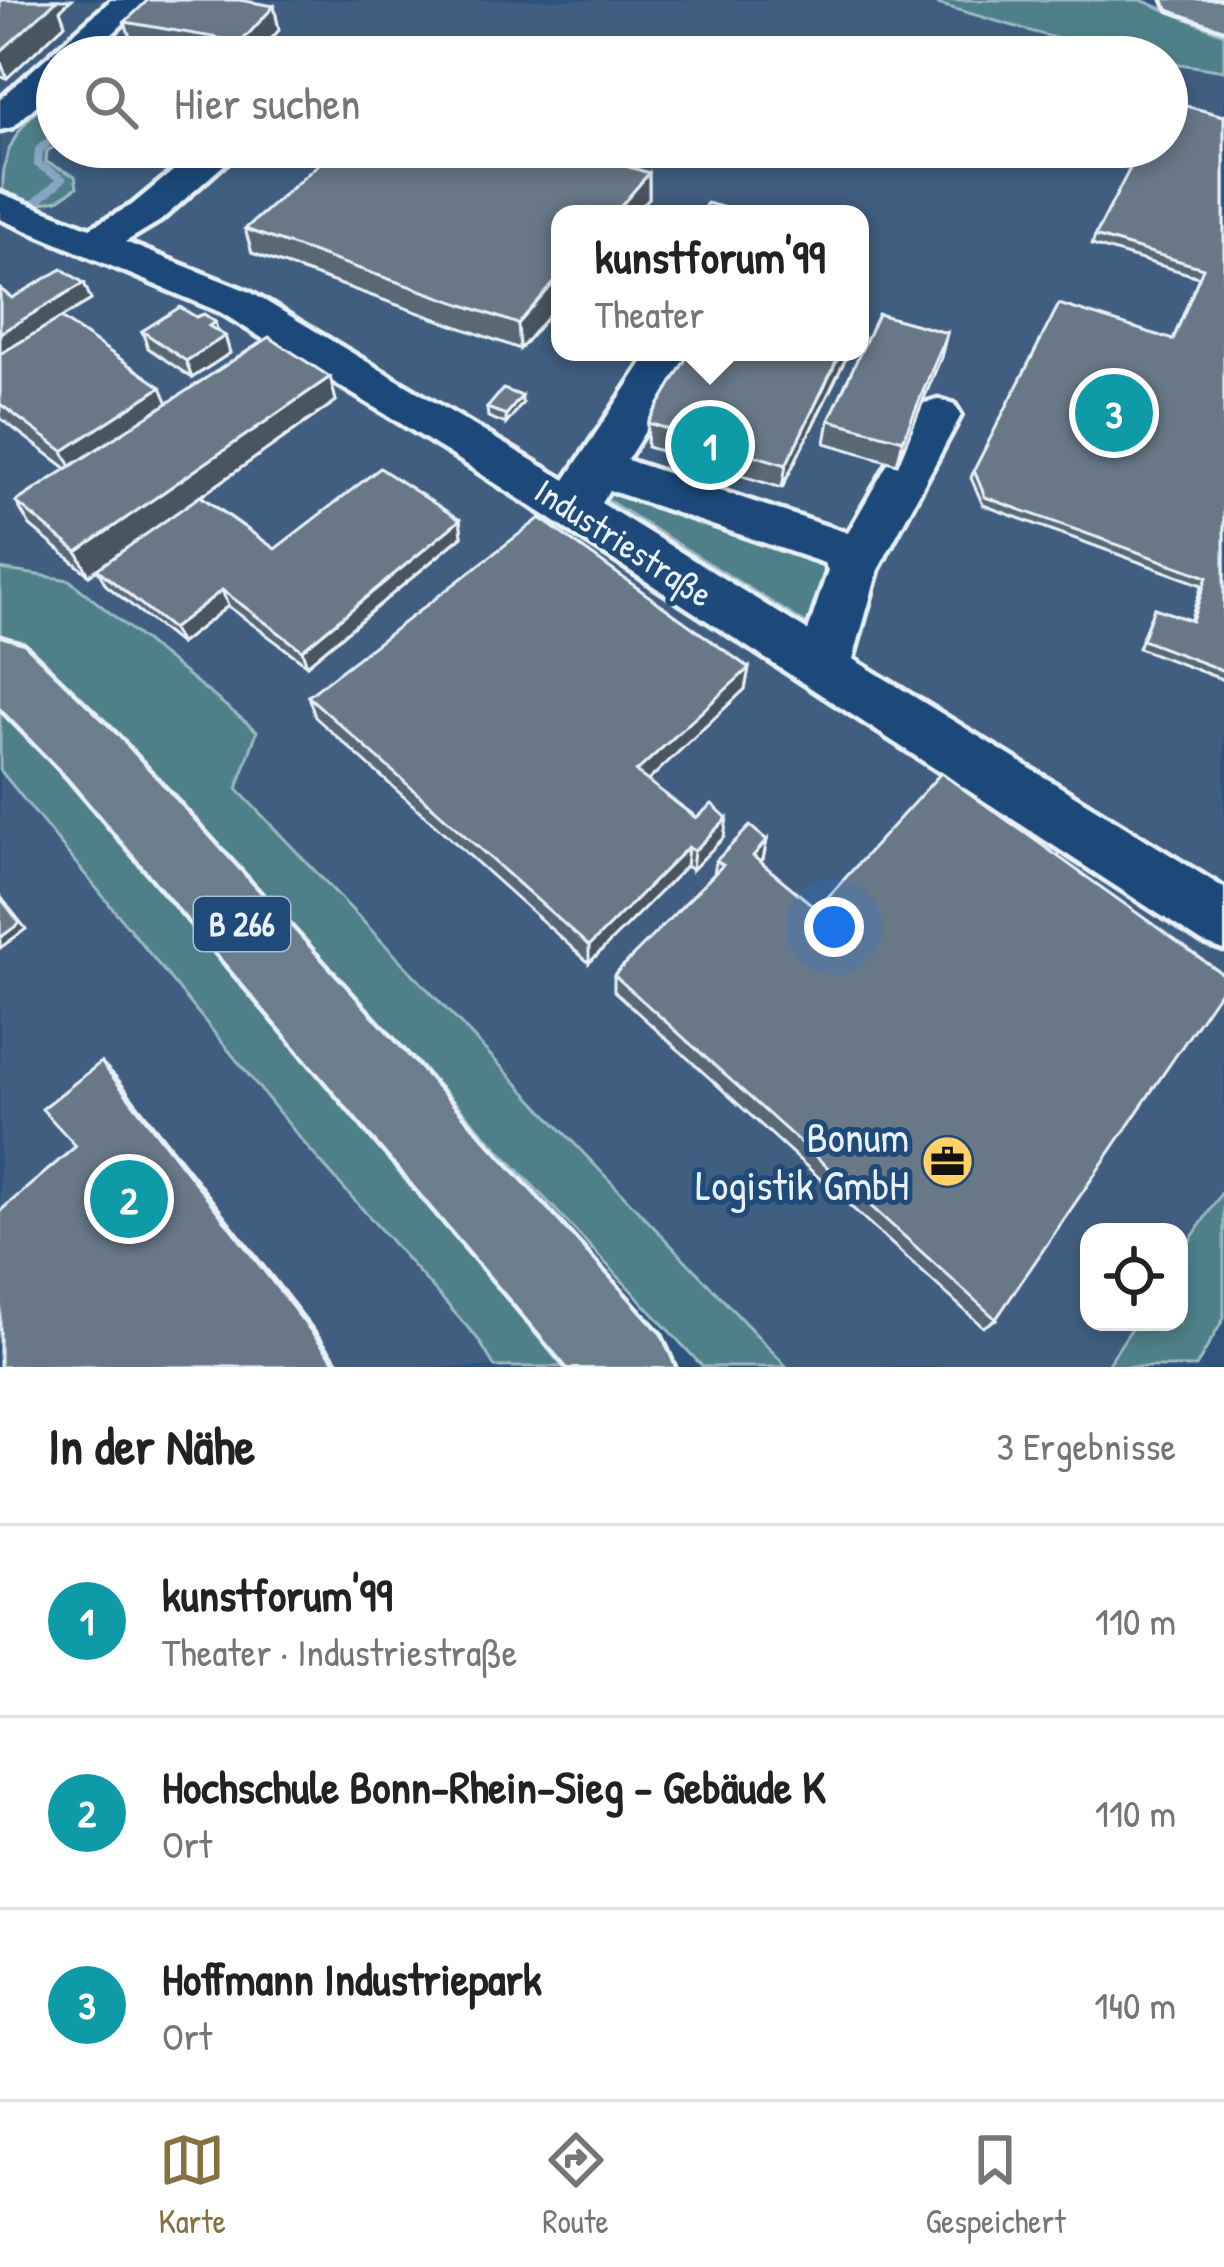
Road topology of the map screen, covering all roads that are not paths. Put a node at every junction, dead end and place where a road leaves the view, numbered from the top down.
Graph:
1 (131, 0) edge
2 (1184, 0) edge
3 (1224, 16) edge
4 (91, 36) edge
5 (36, 86) edge
6 (0, 119) edge
7 (200, 168) edge
8 (0, 205) edge
9 (93, 243) junction
10 (667, 361) edge
11 (938, 415) dead end
12 (585, 488) junction
13 (853, 570) junction
14 (0, 664) edge
15 (823, 669) junction
16 (1224, 922) edge
17 (628, 1367) edge

1 - 4 street
2 - 3 main road
5 - 6 street
7 - 9 street
8 - 9 street, Industriestraße
9 - 12 street, Industriestraße
10 - 12 street
11 - 13 street
12 - 13 street
12 - 15 street, Industriestraße
13 - 15 street
14 - 17 main road, B 266
15 - 16 street, Industriestraße

